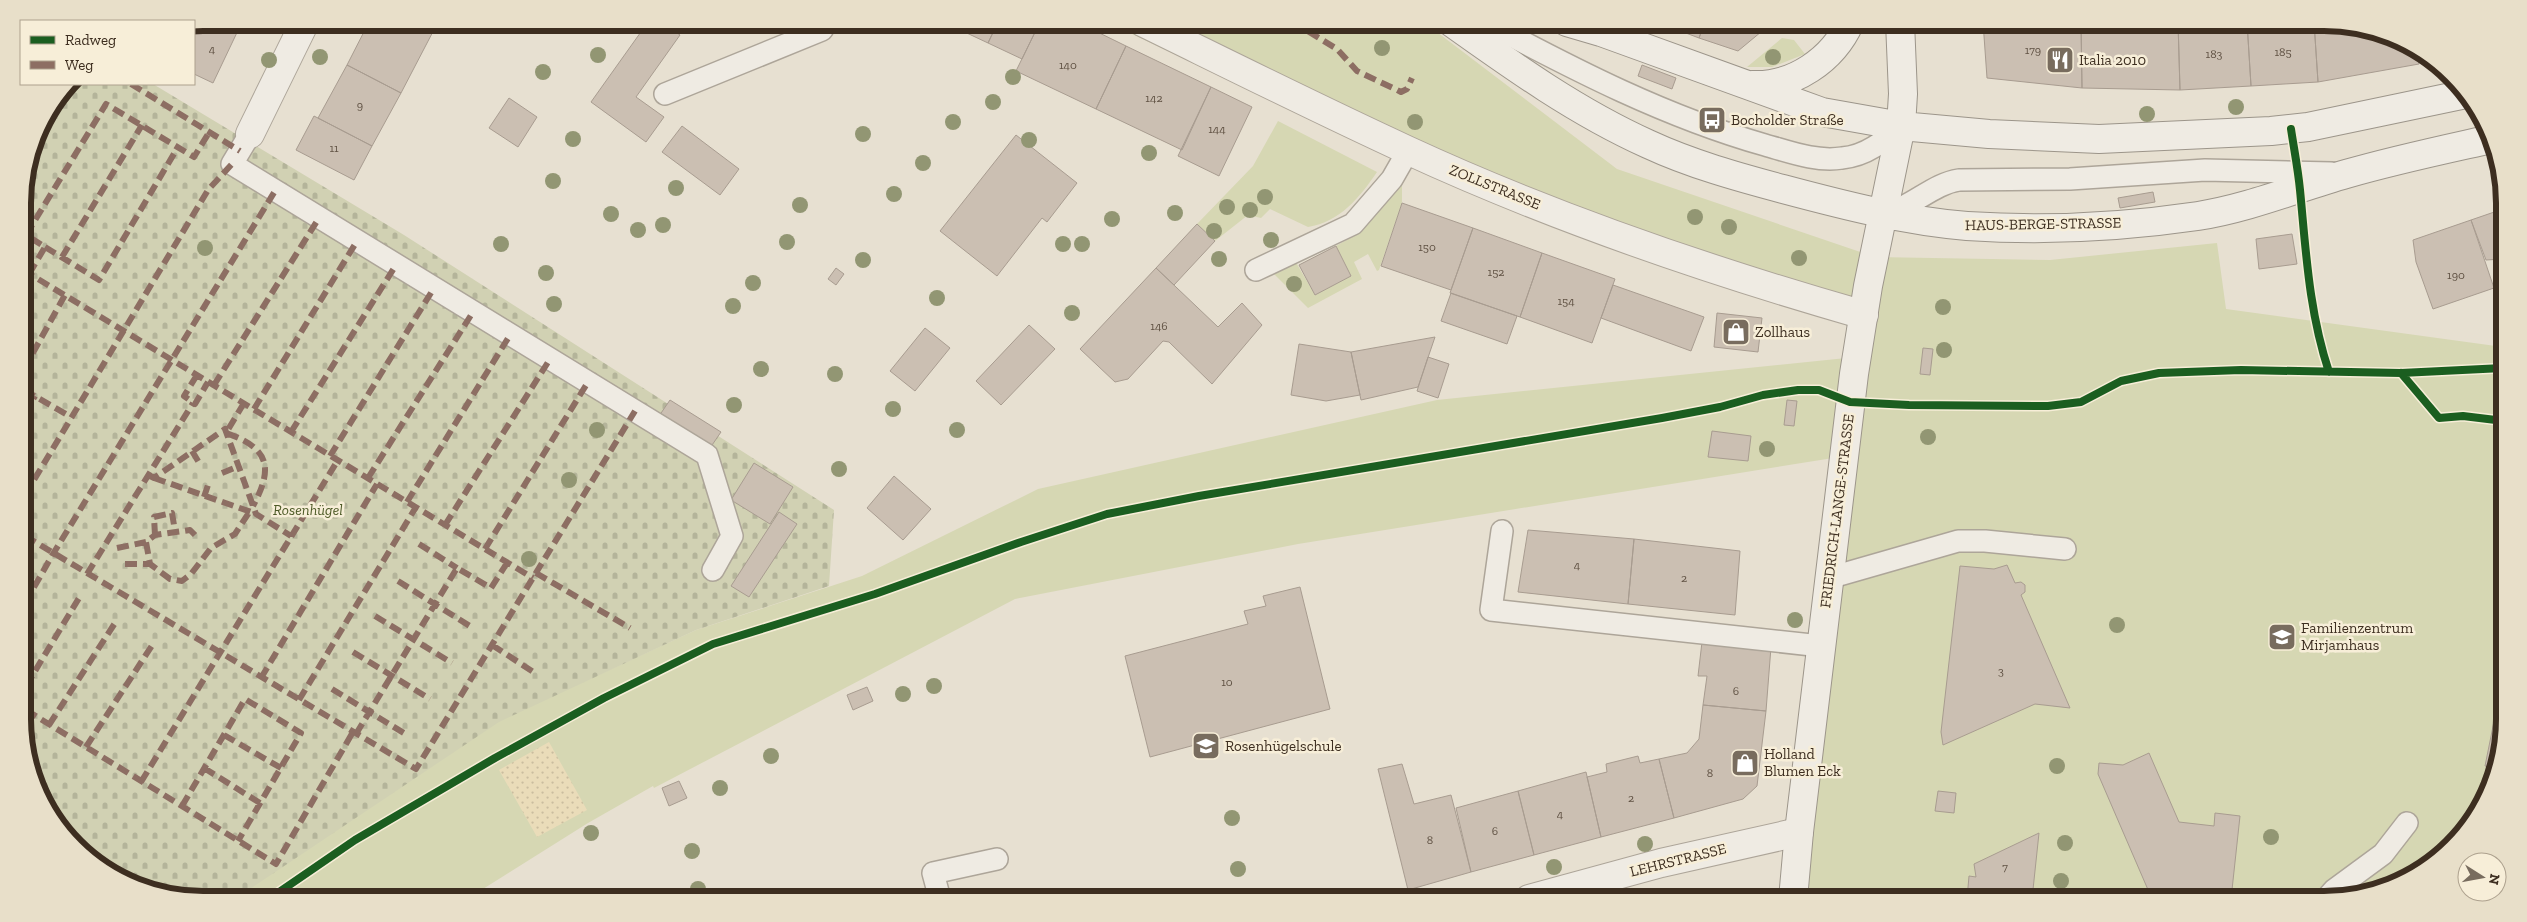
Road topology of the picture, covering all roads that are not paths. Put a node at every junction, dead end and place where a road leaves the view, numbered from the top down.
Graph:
1 (1464, 31) edge
2 (1502, 31) edge
3 (1598, 31) edge
4 (1845, 31) edge
5 (1901, 31) edge
6 (300, 32) edge
7 (818, 32) edge
8 (1162, 32) edge
9 (1740, 83) junction
10 (665, 94) dead end
11 (2457, 96) edge
12 (1901, 126) junction
13 (250, 134) joint
14 (2484, 141) edge
15 (1408, 150) junction
16 (2346, 174) junction
17 (1883, 214) junction
18 (1256, 270) dead end
19 (1864, 315) junction
20 (1502, 531) dead end
21 (2065, 549) dead end
22 (713, 570) dead end
23 (1829, 578) junction
24 (1821, 646) junction
25 (2407, 823) dead end
26 (1798, 832) junction
27 (997, 858) dead end
28 (1581, 890) edge
29 (1794, 890) edge
30 (2334, 890) edge
31 (938, 891) edge

1 - 17 main road, HAUS-BERGE-STRASSE
2 - 12 lane
3 - 9 main road
4 - 9 main road
5 - 12 main road
6 - 13 main road
7 - 10 lane
8 - 15 main road, ZOLLSTRASSE
9 - 12 main road
11 - 12 main road
12 - 17 main road, FRIEDRICH-LANGE-STRASSE
13 - 22 lane
14 - 16 main road, HAUS-BERGE-STRASSE
15 - 18 lane
15 - 19 main road, ZOLLSTRASSE
16 - 17 main road, HAUS-BERGE-STRASSE
16 - 17 lane
17 - 19 main road, FRIEDRICH-LANGE-STRASSE
19 - 23 main road, FRIEDRICH-LANGE-STRASSE
20 - 24 lane
21 - 23 lane
23 - 24 main road, FRIEDRICH-LANGE-STRASSE
24 - 26 main road, FRIEDRICH-LANGE-STRASSE
25 - 30 lane
26 - 28 main road, LEHRSTRASSE
26 - 29 main road, FRIEDRICH-LANGE-STRASSE
27 - 31 lane

